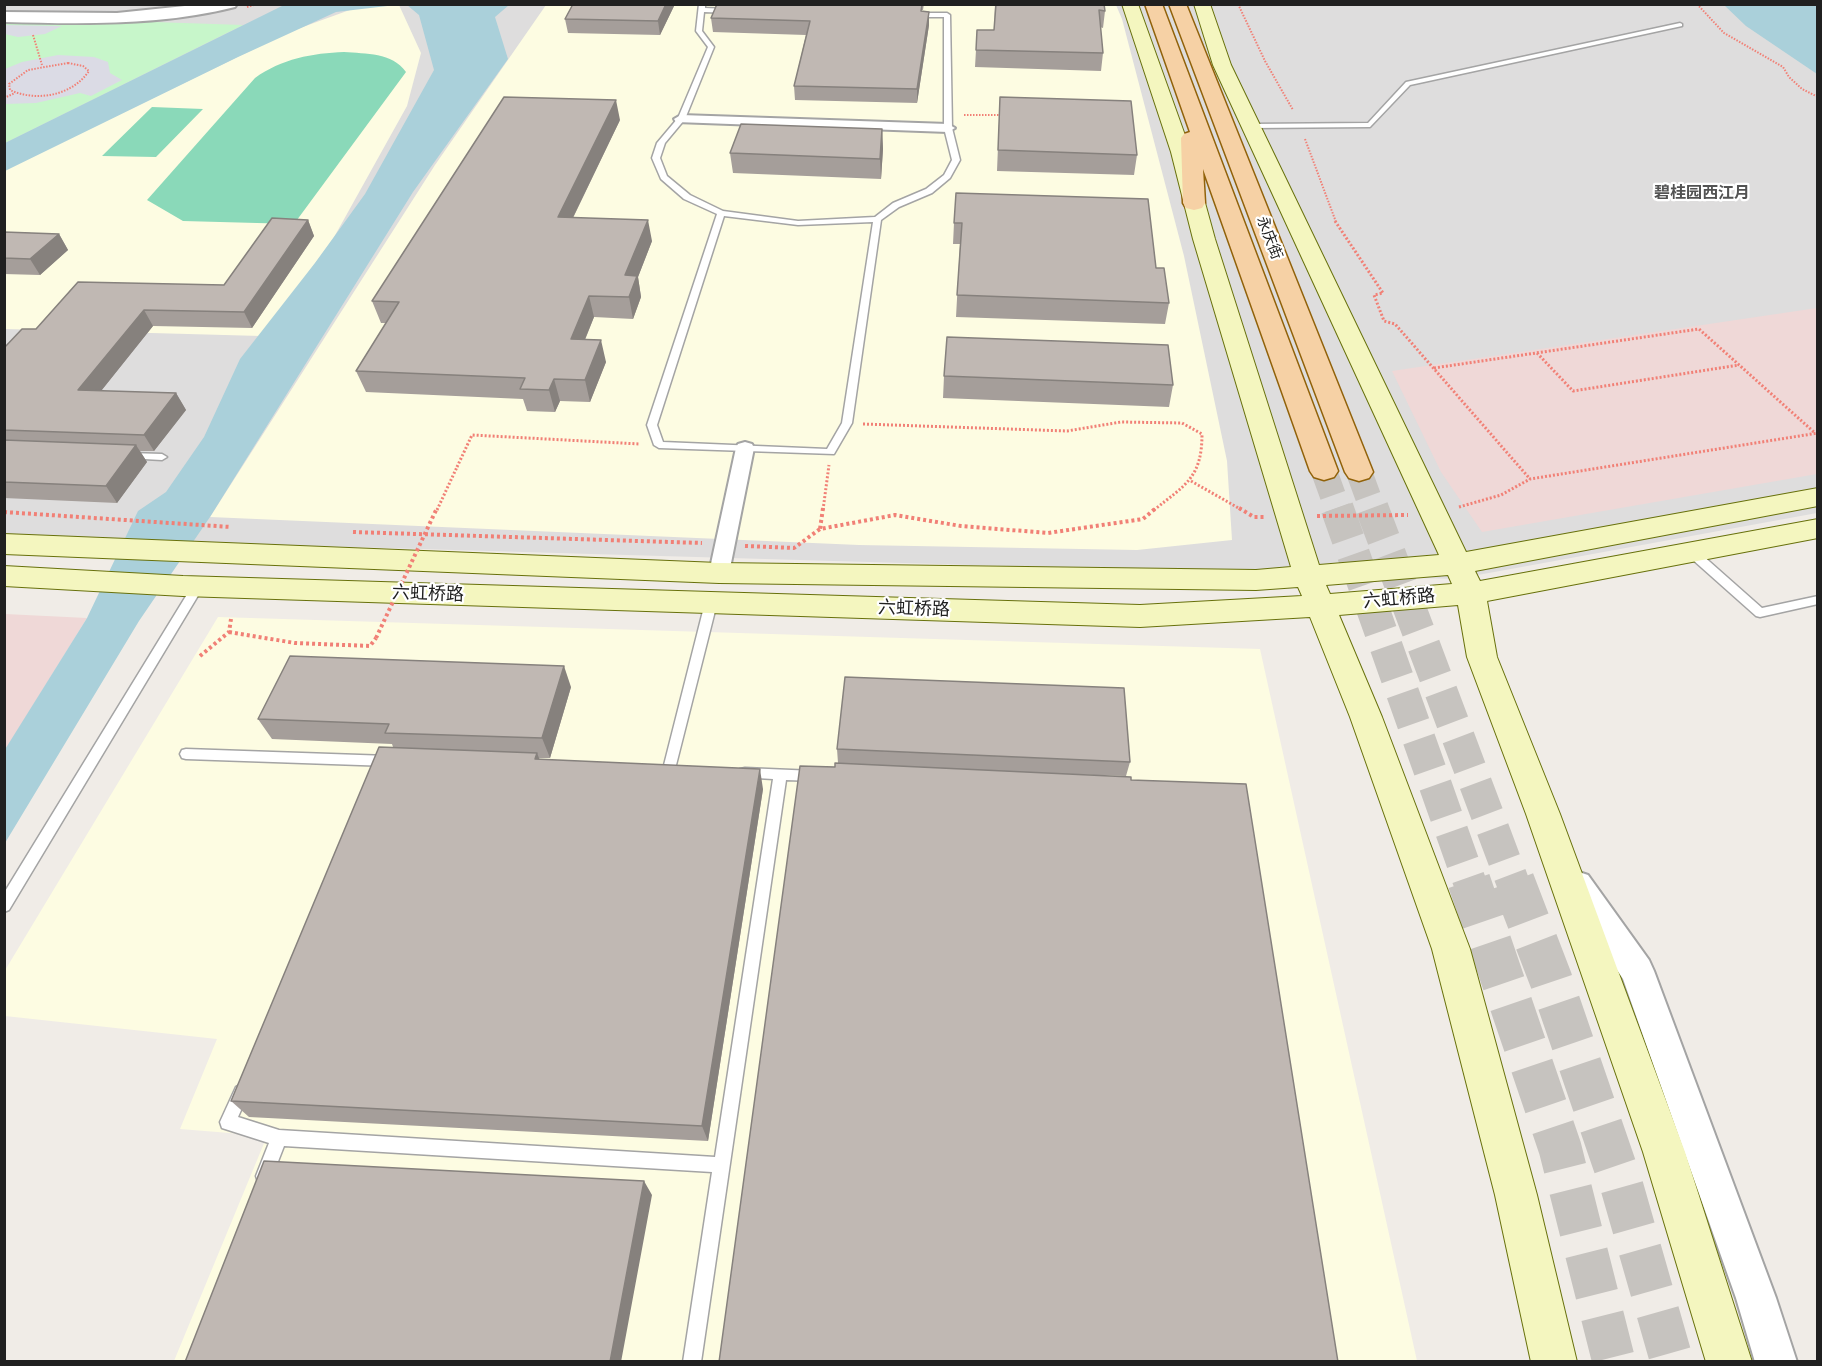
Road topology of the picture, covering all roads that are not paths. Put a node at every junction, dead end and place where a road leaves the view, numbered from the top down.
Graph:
1 (189, 4) edge
2 (230, 4) edge
3 (947, 4) edge
4 (1130, 4) edge
5 (1153, 4) edge
6 (1177, 4) edge
7 (1202, 4) edge
8 (701, 7) edge
9 (4, 8) edge
10 (736, 11) edge
11 (912, 14) edge
12 (947, 15) junction
13 (4, 17) edge
14 (1680, 25) dead end
15 (1189, 104) junction
16 (681, 119) junction
17 (948, 121) junction
18 (1251, 126) junction
19 (1194, 203) junction
20 (721, 213) junction
21 (877, 219) junction
22 (745, 448) junction
23 (117, 456) edge
24 (162, 457) dead end
25 (1324, 471) tunnel mouth
26 (1359, 472) tunnel mouth
27 (1818, 497) edge
28 (1818, 528) edge
29 (4, 544) edge
30 (1697, 557) dead end
31 (1458, 564) junction
32 (719, 573) junction
33 (4, 576) edge
34 (1308, 576) junction
35 (190, 586) junction
36 (1470, 593) junction
37 (1818, 600) edge
38 (711, 603) junction
39 (1320, 606) junction
40 (186, 754) dead end
41 (401, 761) edge
42 (668, 769) edge
43 (736, 772) edge
44 (780, 774) junction
45 (828, 776) edge
46 (1562, 866) junction
47 (4, 906) edge
48 (246, 1078) edge
49 (279, 1138) junction
50 (721, 1165) junction
51 (257, 1194) edge
52 (692, 1362) edge
53 (1554, 1362) edge
54 (1729, 1362) edge
55 (1776, 1362) edge

1 - 9 street
2 - 13 street
3 - 12 lane
4 - 19 main road
5 - 15 main road, 永庆街
6 - 26 main road, 永庆街
7 - 18 main road
8 - 10 lane
8 - 16 lane
11 - 12 lane
12 - 17 lane
14 - 18 lane
15 - 19 main road
15 - 25 main road, 永庆街
16 - 17 street
16 - 20 lane
17 - 21 lane
18 - 31 main road
19 - 34 main road
20 - 21 lane
20 - 22 lane
21 - 22 lane
22 - 32 street
23 - 24 lane
27 - 31 main road, 六虹桥路
28 - 36 main road, 六虹桥路
29 - 32 main road, 六虹桥路
30 - 37 lane
31 - 34 main road, 六虹桥路
31 - 36 main road
32 - 34 main road, 六虹桥路
33 - 35 main road, 六虹桥路
34 - 39 main road
35 - 38 main road, 六虹桥路
35 - 47 lane
36 - 39 main road, 六虹桥路
36 - 46 main road
38 - 39 main road, 六虹桥路
38 - 42 lane
39 - 53 main road
40 - 41 lane
43 - 44 lane
44 - 45 lane
44 - 50 lane
46 - 54 main road
46 - 55 street
48 - 49 lane
49 - 50 lane
49 - 51 lane
50 - 52 lane

